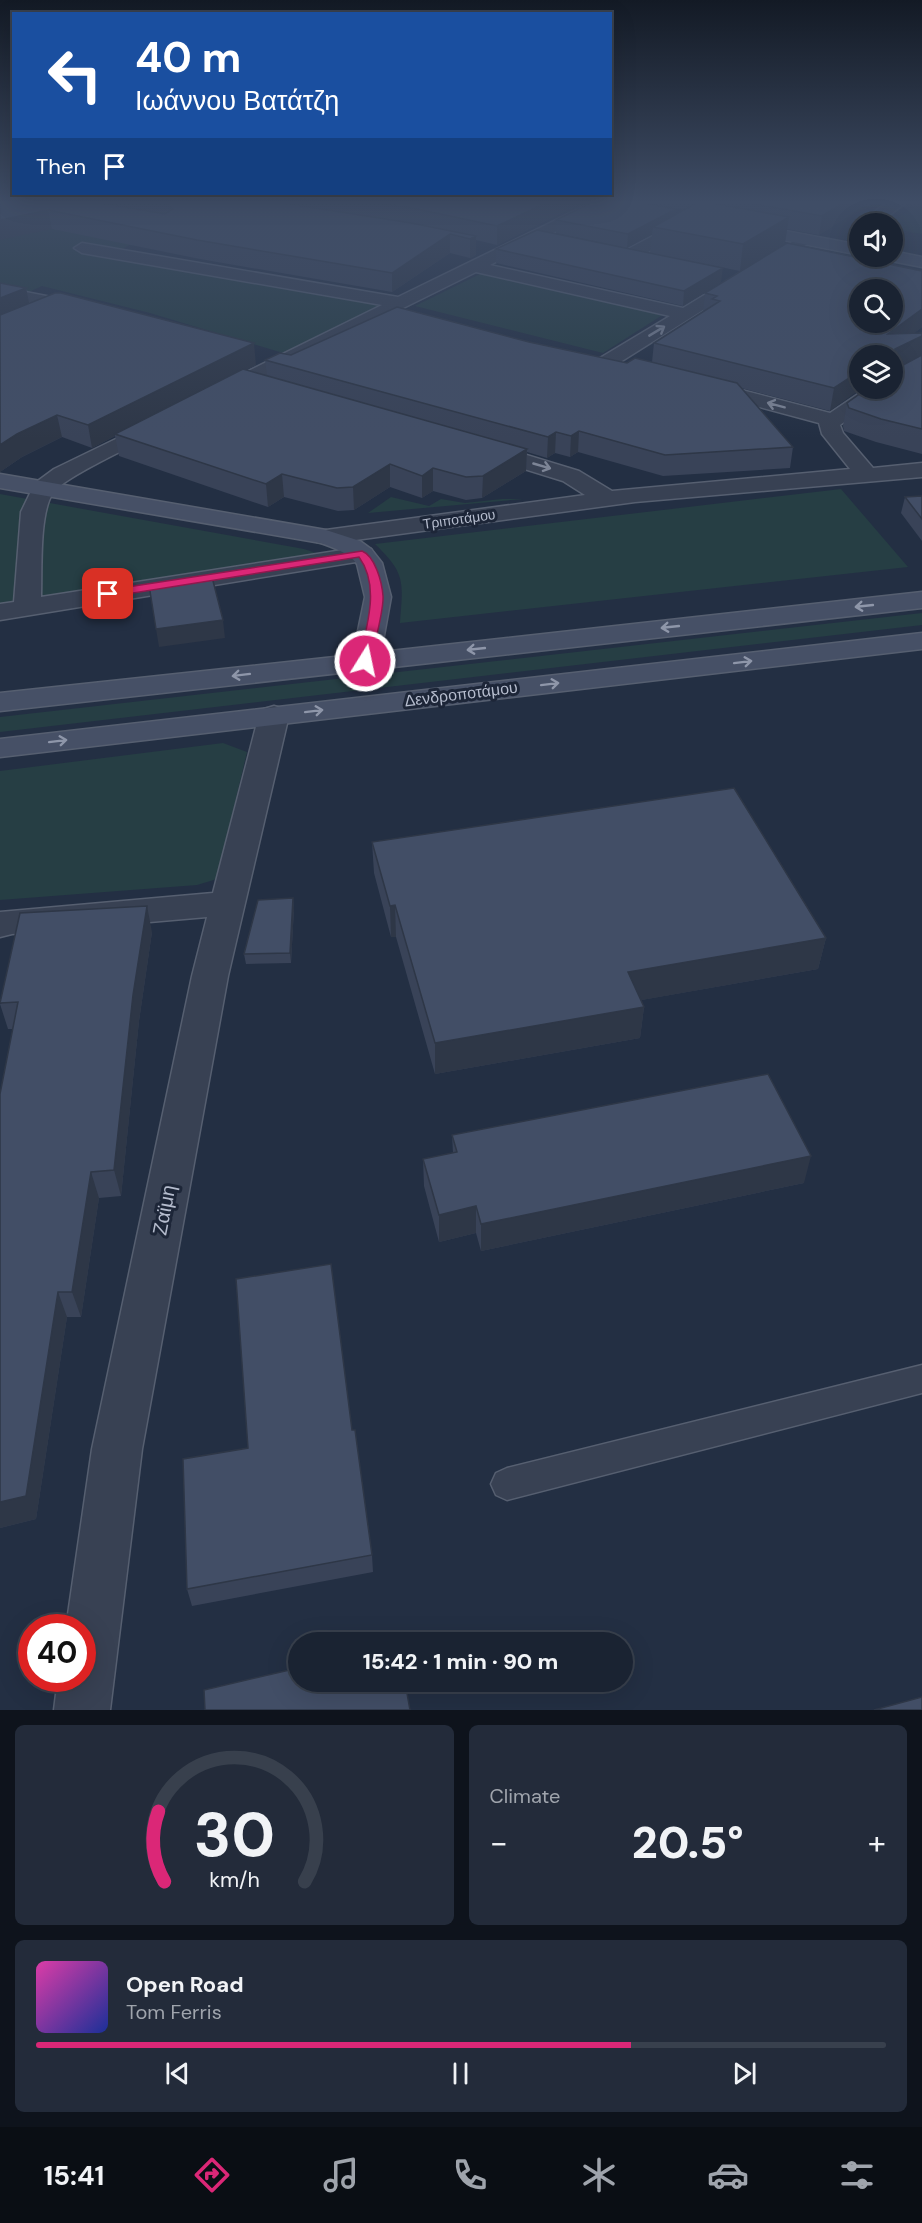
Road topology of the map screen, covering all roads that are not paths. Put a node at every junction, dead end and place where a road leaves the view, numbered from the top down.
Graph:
1 (253, 280) edge
2 (445, 280) edge
3 (561, 280) edge
4 (741, 280) edge
5 (0, 292) edge
6 (59, 304) junction
7 (405, 308) junction
8 (98, 312) edge
9 (686, 314) junction
10 (28, 318) edge
11 (263, 354) dead end
12 (585, 356) edge
13 (284, 361) junction
14 (607, 362) junction
15 (629, 367) edge
16 (243, 381) junction
17 (684, 381) edge
18 (276, 390) edge
19 (865, 399) edge
20 (200, 403) edge
21 (168, 419) edge
22 (833, 420) junction
23 (467, 444) edge
24 (922, 470) edge
25 (866, 474) junction
26 (0, 481) edge
27 (43, 488) junction
28 (607, 498) junction
29 (326, 537) junction
30 (362, 554) junction
31 (922, 600) edge
32 (27, 607) junction
33 (0, 612) edge
34 (922, 642) edge
35 (365, 661) junction
36 (0, 702) edge
37 (274, 716) junction
38 (0, 748) edge
39 (228, 903) junction
40 (0, 925) edge
41 (922, 1379) edge
42 (507, 1484) dead end
43 (82, 1710) edge

1 - 7 street
2 - 7 street
3 - 9 street
4 - 9 street
5 - 6 street
6 - 8 street
6 - 10 street
7 - 13 street
14 -> 9 street
11 - 13 street
12 - 14 street
13 - 16 street
14 - 15 street
16 - 18 street
16 - 20 street
22 -> 17 street
19 - 22 street
21 - 27 street
22 - 25 street
23 -> 28 street
24 - 25 street, Τριποτάμου
25 - 28 street, Τριποτάμου
26 - 27 main road, Τριποτάμου
27 - 29 main road, Τριποτάμου
27 - 32 street
28 - 29 street, Τριποτάμου
29 - 30 main road
30 - 32 street
30 - 35 main road
31 -> 35 main road
32 - 33 street
37 -> 34 main road, Δενδροποτάμου
35 -> 36 main road
38 -> 37 main road, Δενδροποτάμου
37 - 39 street, Ζαϊμη
39 - 40 street
39 - 43 street, Ζαϊμη
41 - 42 lane

